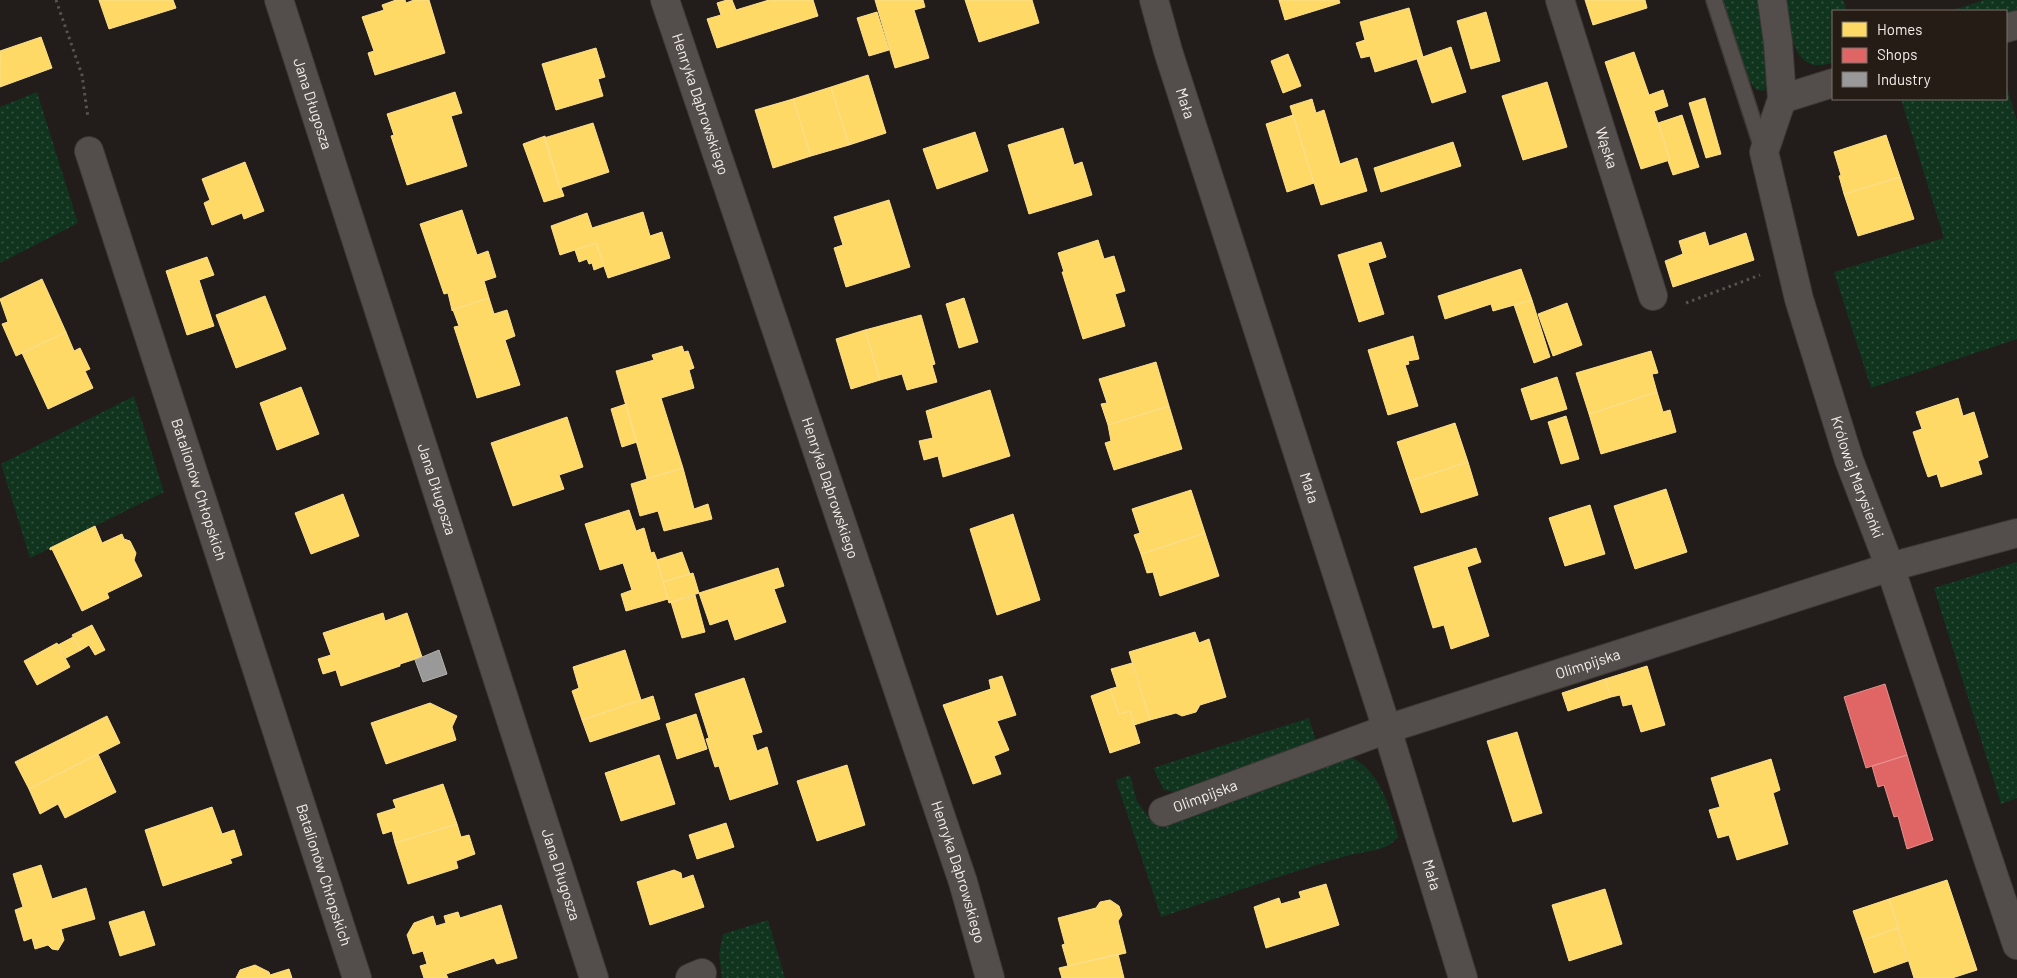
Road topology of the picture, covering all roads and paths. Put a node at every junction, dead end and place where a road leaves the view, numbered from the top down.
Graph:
1 (56, 0) edge
2 (279, 0) edge
3 (665, 0) edge
4 (1154, 0) edge
5 (1560, 0) edge
6 (1714, 0) edge
7 (1772, 0) edge
8 (1832, 83) edge
9 (1782, 99) junction
10 (89, 151) joint
11 (1764, 152) junction
12 (1791, 264) junction
13 (1653, 296) joint
14 (2017, 533) edge
15 (1890, 567) junction
16 (1387, 729) junction
17 (1163, 812) dead end
18 (2017, 945) edge
19 (357, 978) edge
20 (594, 978) edge
21 (990, 978) edge
22 (1463, 978) edge

1 - 10 path
2 - 20 street, Jana Długosza
3 - 21 street, Henryka Dąbrowskiego
4 - 16 street, Mała
5 - 13 street, Wąska
6 - 11 lane
7 - 9 street
8 - 9 street
9 - 11 street
10 - 19 street, Batalionów Chłopskich
11 - 12 street, Królowej Marysieńki
12 - 13 path
12 - 15 street, Królowej Marysieńki
14 - 15 street, Olimpijska
15 - 16 street, Olimpijska
15 - 18 street, Królowej Marysieńki
16 - 17 street, Olimpijska
16 - 22 street, Mała

